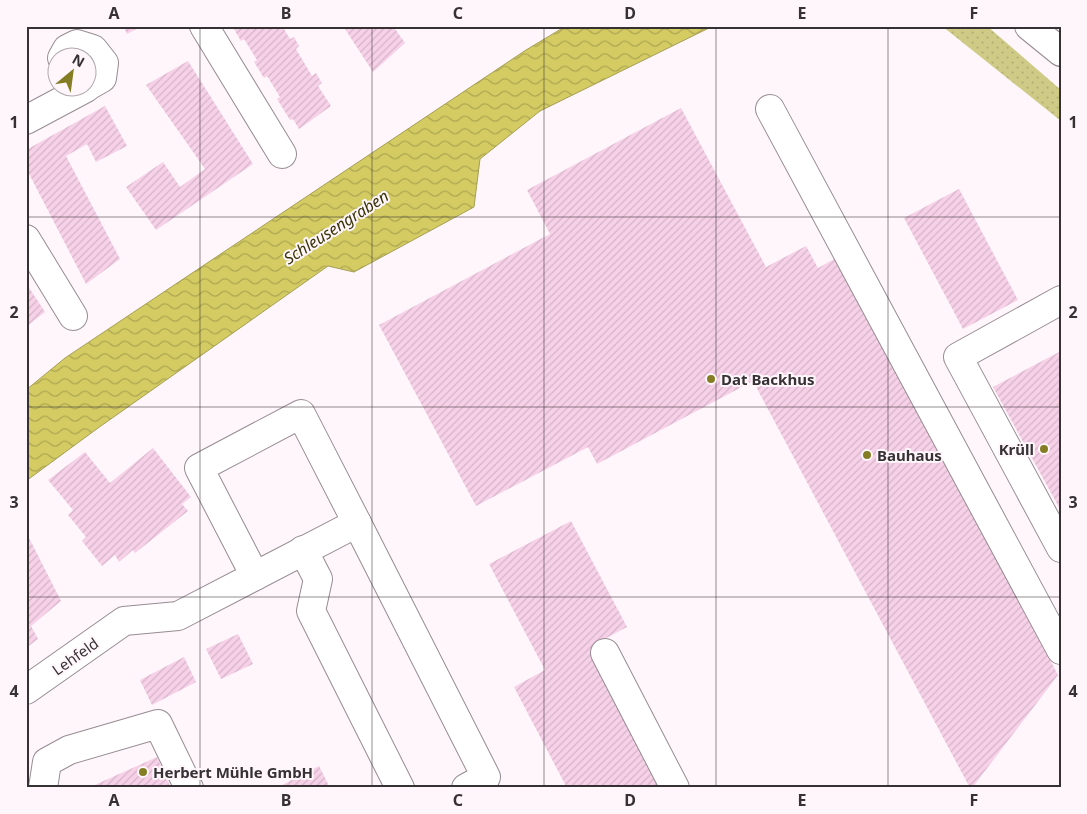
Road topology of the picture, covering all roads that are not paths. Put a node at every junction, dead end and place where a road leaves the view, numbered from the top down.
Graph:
1 (204, 26) edge
2 (1029, 26) edge
3 (69, 48) edge
4 (90, 48) edge
5 (1061, 52) edge
6 (98, 55) edge
7 (98, 80) edge
8 (56, 98) edge
9 (770, 109) dead end
10 (26, 120) edge
11 (282, 154) dead end
12 (26, 239) edge
13 (1061, 300) edge
14 (73, 316) dead end
15 (357, 524) junction
16 (1061, 548) edge
17 (303, 550) junction
18 (255, 576) junction
19 (1061, 650) edge
20 (605, 653) dead end
21 (26, 690) edge
22 (43, 788) edge
23 (189, 788) edge
24 (400, 788) edge
25 (466, 788) edge
26 (675, 788) edge

1 - 11 street
2 - 5 street
3 - 4 street
6 - 7 street
8 - 10 street
9 - 19 street
12 - 14 street
13 - 16 street
15 - 17 street
15 - 18 street
15 - 25 street
17 - 18 street
17 - 24 street
18 - 21 street, Lehfeld
20 - 26 street
22 - 23 street

